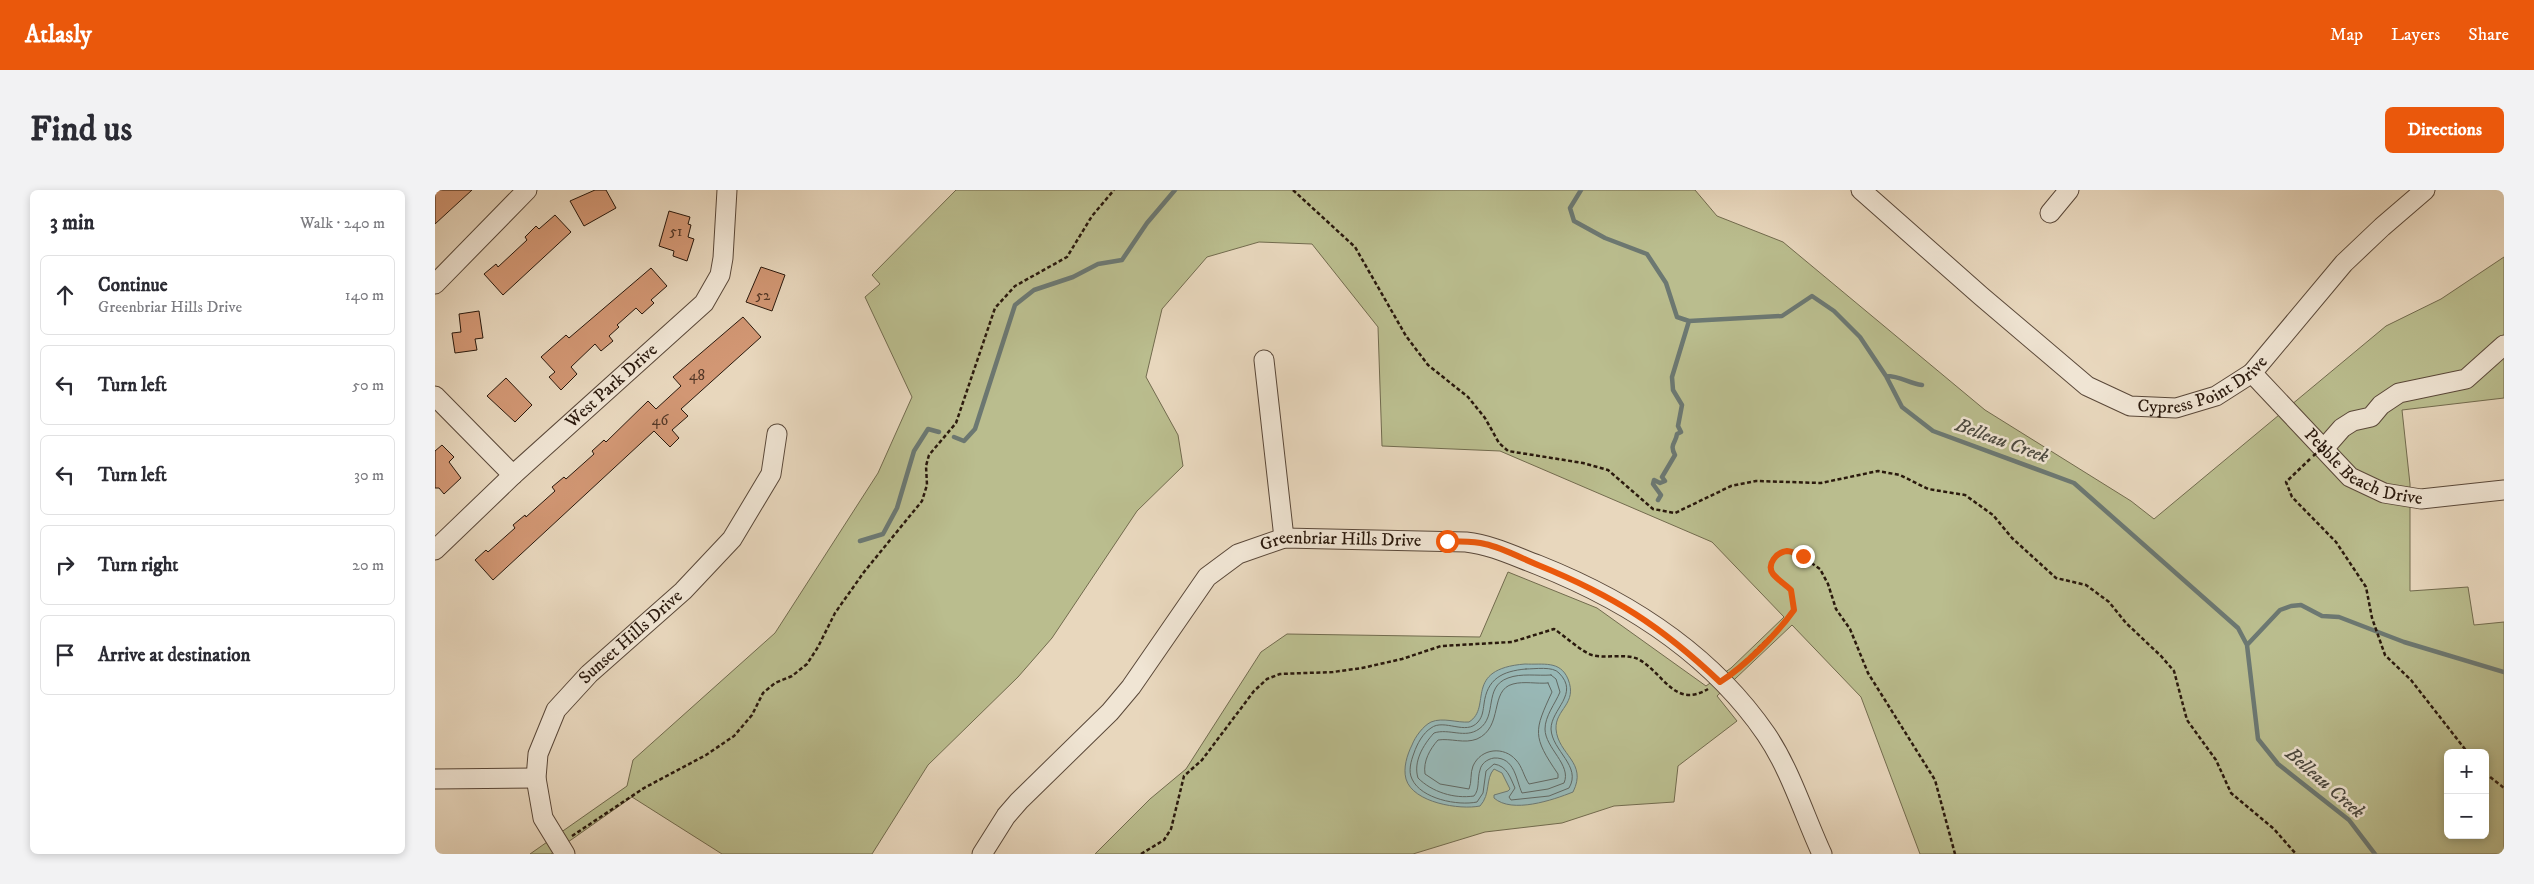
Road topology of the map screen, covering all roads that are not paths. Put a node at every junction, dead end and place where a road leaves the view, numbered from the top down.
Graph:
1 (527, 190) edge
2 (1861, 190) edge
3 (2069, 190) edge
4 (2425, 190) edge
5 (721, 192) edge
6 (2050, 213) dead end
7 (435, 284) edge
8 (2504, 345) edge
9 (1265, 360) dead end
10 (2251, 373) junction
11 (435, 396) edge
12 (777, 434) dead end
13 (2328, 444) road end
14 (513, 474) junction
15 (2504, 490) edge
16 (1285, 538) junction
17 (435, 550) edge
18 (536, 778) junction
19 (435, 779) edge
20 (562, 849) edge
21 (982, 854) edge
22 (1822, 854) edge

1 - 7 street
2 - 10 street, Cypress Point Drive
3 - 6 street
4 - 10 street, Cypress Point Drive
5 - 14 street, West Park Drive
8 - 13 street
9 - 16 street
10 - 15 street, Pebble Beach Drive
11 - 14 street
12 - 18 street, Sunset Hills Drive
14 - 17 street, West Park Drive
16 - 21 street, Greenbriar Hills Drive
16 - 22 street, Greenbriar Hills Drive
18 - 19 street
18 - 20 street, Sunset Hills Drive

